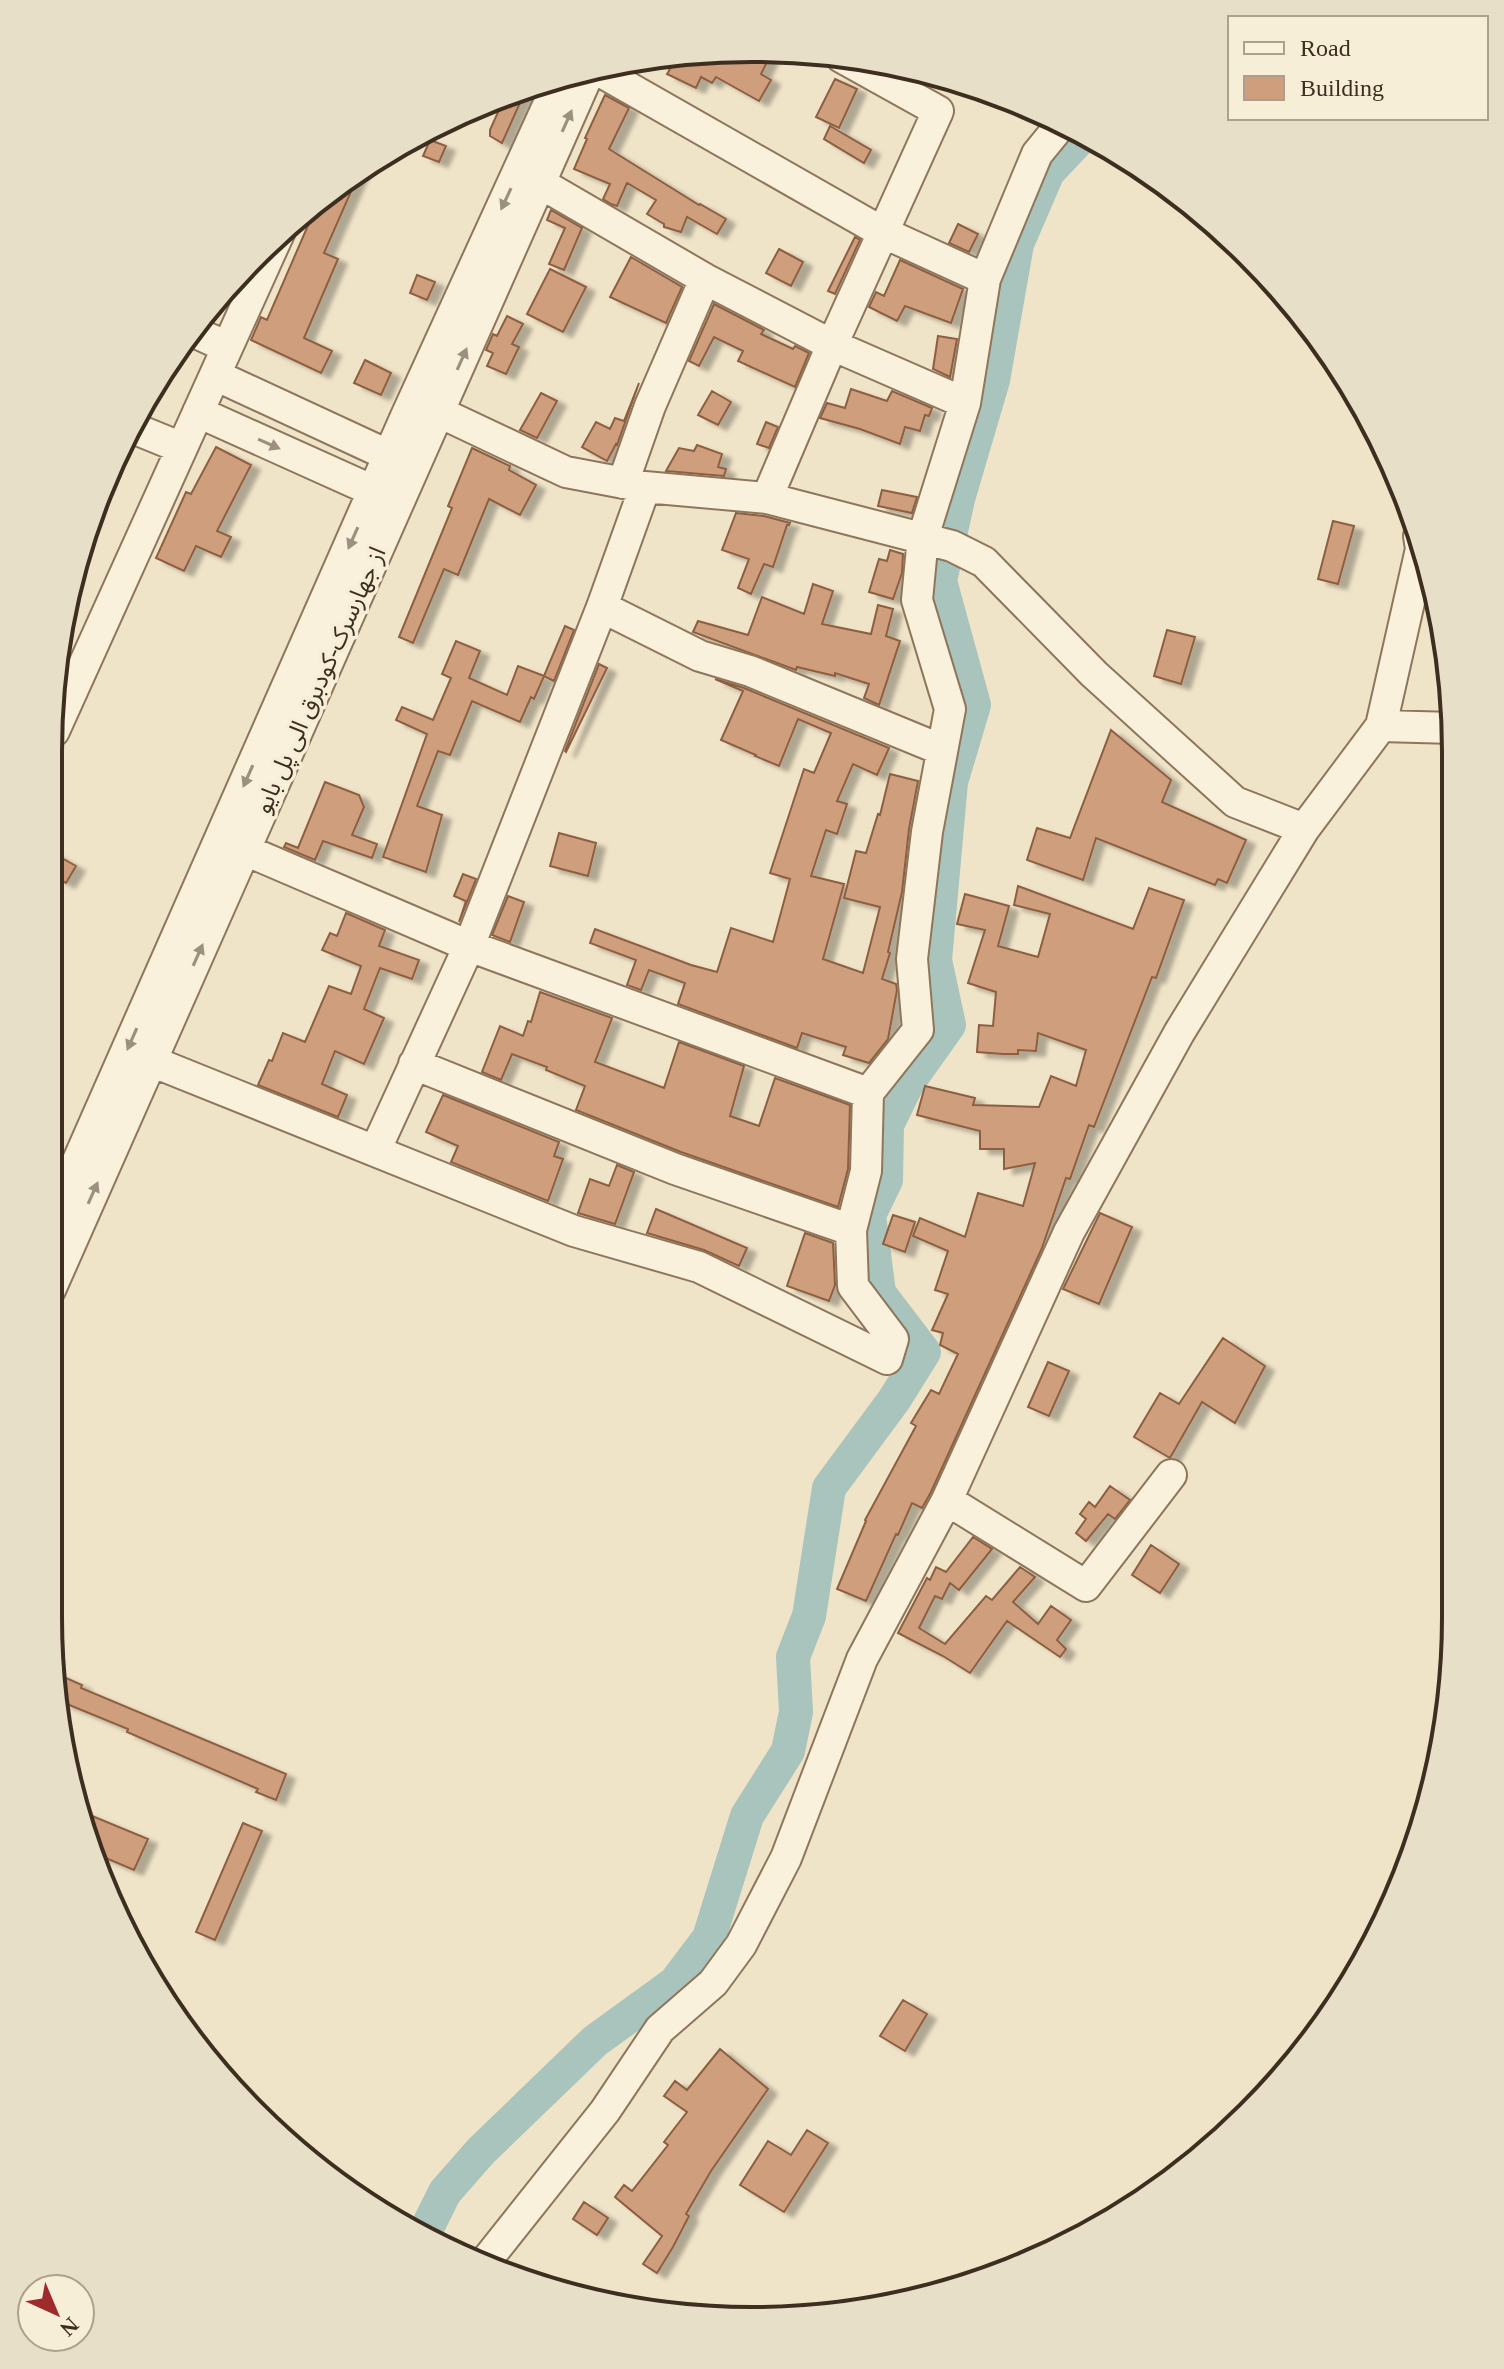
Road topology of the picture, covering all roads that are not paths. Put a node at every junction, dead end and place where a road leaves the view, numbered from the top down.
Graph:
1 (868, 72) edge
2 (610, 77) edge
3 (584, 83) edge
4 (555, 91) edge
5 (1055, 132) edge
6 (540, 183) junction
7 (882, 232) junction
8 (266, 262) edge
9 (705, 279) junction
10 (985, 279) junction
11 (202, 336) edge
12 (832, 345) junction
13 (227, 347) junction
14 (215, 375) junction
15 (965, 403) junction
16 (198, 412) junction
17 (439, 412) junction
18 (141, 431) edge
19 (182, 448) junction
20 (402, 461) junction
21 (634, 485) junction
22 (386, 497) junction
23 (767, 498) junction
24 (937, 541) junction
25 (1417, 568) edge
26 (602, 607) junction
27 (63, 711) edge
28 (1381, 726) junction
29 (1441, 728) edge
30 (942, 750) junction
31 (1304, 829) junction
32 (245, 850) junction
33 (469, 946) junction
34 (151, 1061) junction
35 (414, 1064) junction
36 (868, 1093) junction
37 (375, 1151) junction
38 (62, 1198) edge
39 (851, 1230) junction
40 (62, 1263) edge
41 (1171, 1475) dead end
42 (947, 1500) junction
43 (491, 2255) edge

1 - 7 street
2 - 7 street
6 -> 3 street, از جهارسرک-کودبرق الی پل بایو
4 -> 20 street, از جهارسرک-کودبرق الی پل بایو
5 - 10 street
6 - 9 street
17 -> 6 street, از جهارسرک-کودبرق الی پل بایو
7 - 10 street
7 - 12 street
8 - 13 street
9 - 12 street
9 - 21 street
10 - 15 street
11 - 13 street
12 - 15 street
12 - 23 street
13 - 14 street
14 - 16 street
14 - 20 street
15 - 24 street
16 - 19 street
16 -> 22 street
17 - 20 street, از جهارسرک-کودبرق الی پل بایو
17 - 21 street
18 - 19 street
19 - 27 street
20 - 22 street, از جهارسرک-کودبرق الی پل بایو
21 - 23 street
21 - 26 street
22 - 32 street, از جهارسرک-کودبرق الی پل بایو
22 -> 38 street, از جهارسرک-کودبرق الی پل بایو
23 - 24 street
24 - 30 street
24 - 31 street
25 - 28 street
26 - 30 street
26 - 33 street
28 - 29 street
28 - 31 street
30 - 36 street
31 - 42 street
32 - 33 street
34 -> 32 street, از جهارسرک-کودبرق الی پل بایو
33 - 35 street
33 - 36 street
34 - 37 street
40 -> 34 street, از جهارسرک-کودبرق الی پل بایو
35 - 37 street
35 - 39 street
36 - 39 street
37 - 39 street
41 - 42 street
42 - 43 street

